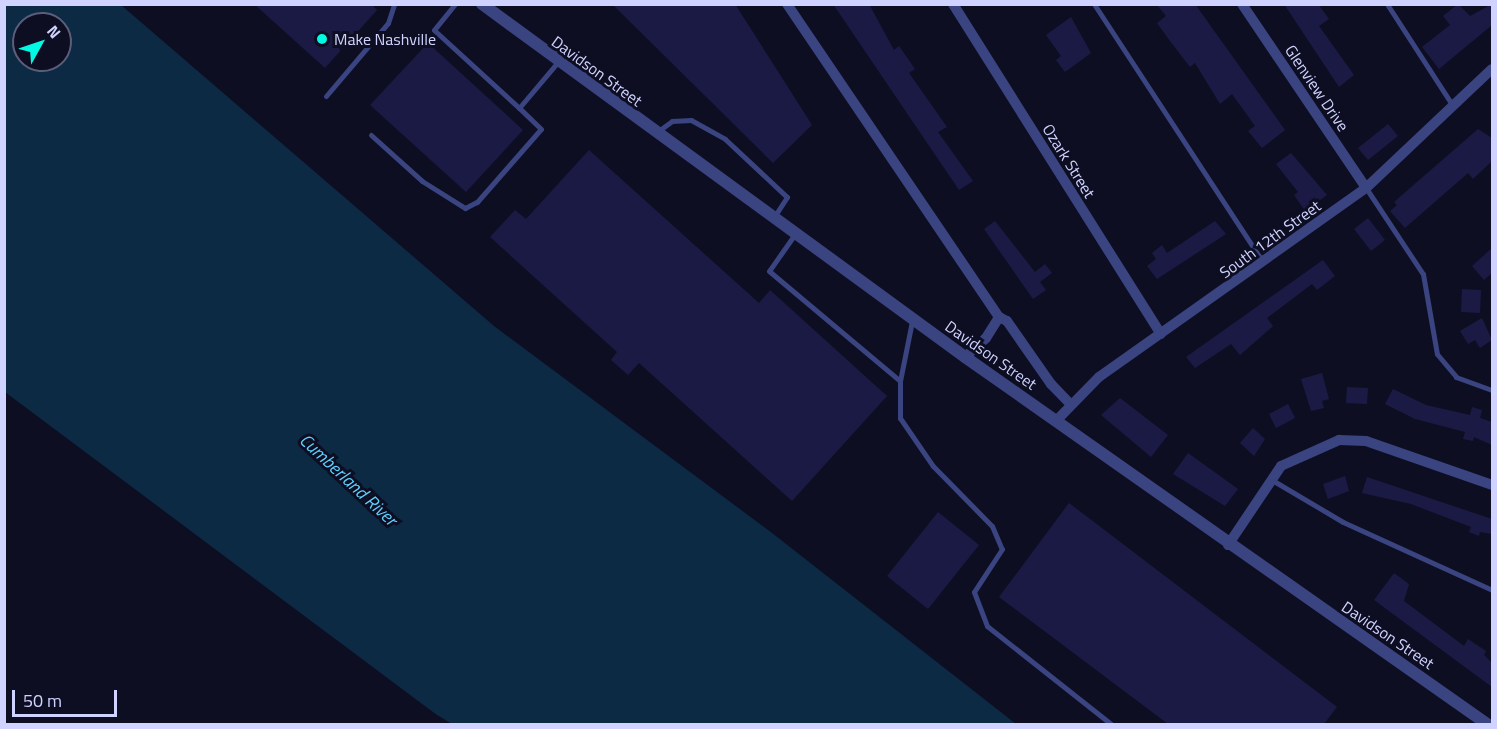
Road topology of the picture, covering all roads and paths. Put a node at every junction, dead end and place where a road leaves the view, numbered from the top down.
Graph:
1 (394, 4) edge
2 (455, 4) edge
3 (482, 4) edge
4 (787, 4) edge
5 (952, 4) edge
6 (1094, 4) edge
7 (1242, 4) edge
8 (1387, 4) edge
9 (557, 63) junction
10 (1492, 69) edge
11 (326, 96) dead end
12 (1454, 106) junction
13 (519, 108) junction
14 (655, 133) junction
15 (371, 135) dead end
16 (1366, 188) junction
17 (773, 218) junction
18 (795, 234) junction
19 (1263, 263) junction
20 (999, 316) junction
21 (912, 319) junction
22 (1161, 334) junction
23 (965, 357) junction
24 (900, 381) junction
25 (1492, 390) edge
26 (1070, 404) junction
27 (1056, 421) junction
28 (1272, 480) junction
29 (1492, 485) edge
30 (1228, 545) junction
31 (1492, 590) edge
32 (1112, 724) edge
33 (1486, 724) edge

1 - 11 lane
2 - 13 lane
3 - 9 street, Davidson Street
4 - 20 street, Davidson Street
5 - 22 street, Ozark Street
6 - 19 lane
7 - 16 street, Glenview Drive
8 - 12 lane
9 - 13 lane
9 - 14 street, Davidson Street
10 - 12 street, South 12th Street
12 - 16 street, South 12th Street
13 - 15 lane
14 - 17 street, Davidson Street
14 - 17 lane
16 - 19 street, South 12th Street
16 - 25 lane
17 - 18 street, Davidson Street
18 - 21 street, Davidson Street
18 - 24 lane
19 - 22 street, South 12th Street
20 - 23 street
20 - 26 street, Davidson Street
21 - 23 street, Davidson Street
21 - 24 lane
22 - 26 street, South 12th Street
23 - 27 street, Davidson Street
24 - 32 lane
26 - 27 street, South 12th Street
27 - 30 street, Davidson Street
28 - 29 street
28 - 30 street
28 - 31 lane
30 - 33 street, Davidson Street

